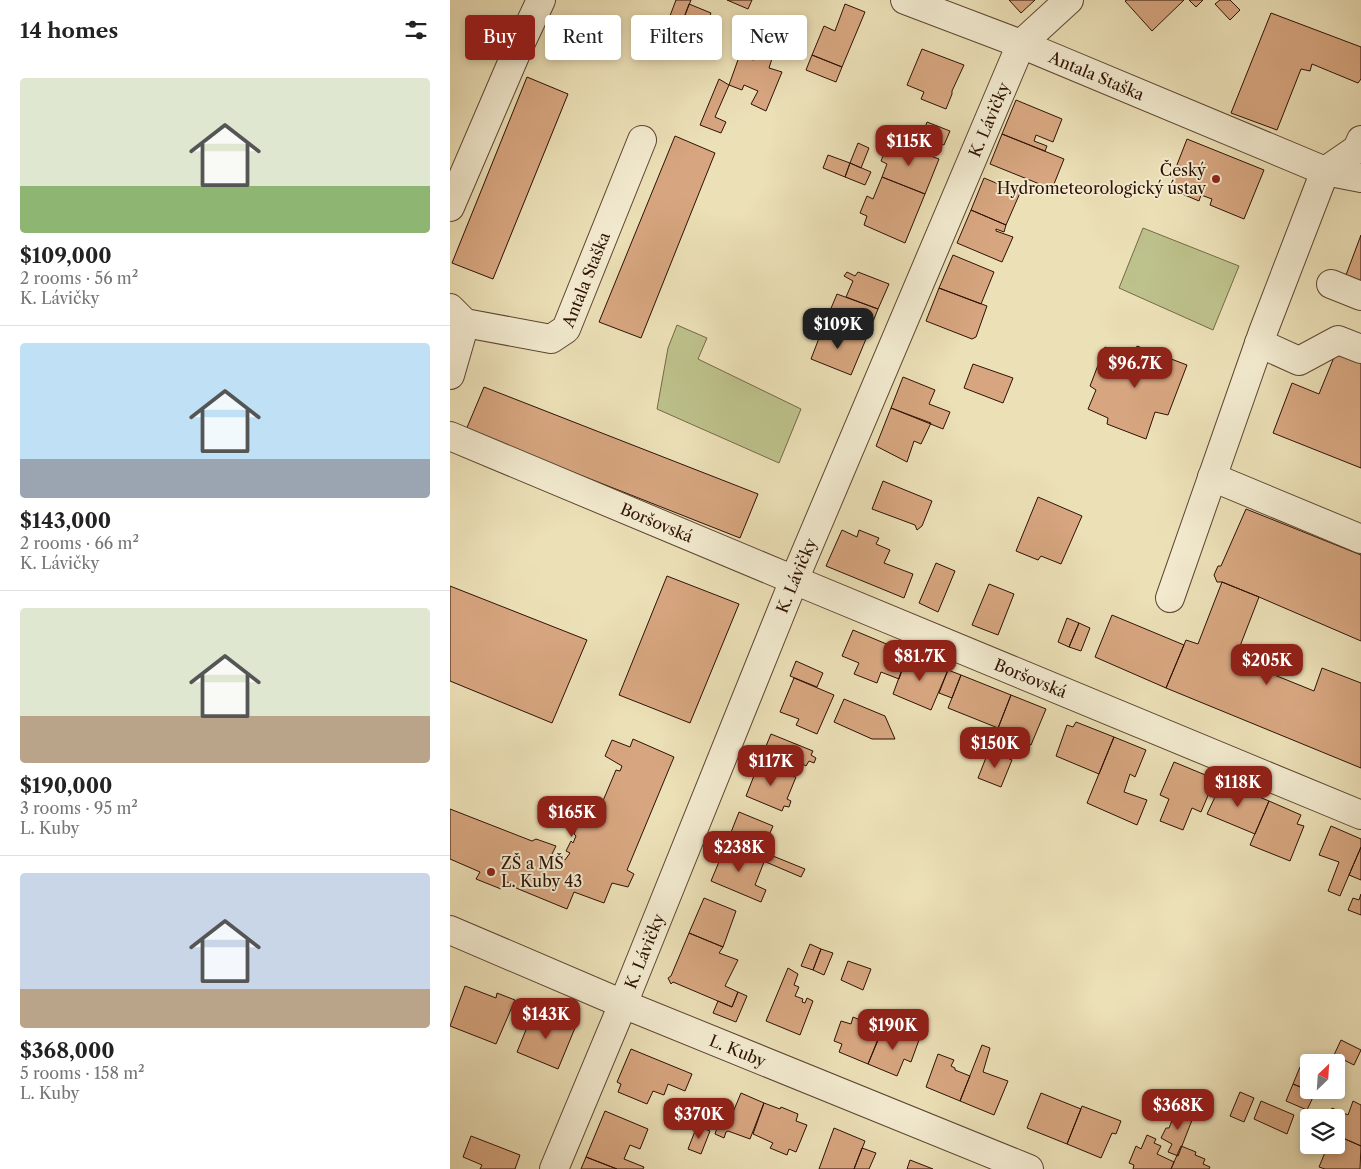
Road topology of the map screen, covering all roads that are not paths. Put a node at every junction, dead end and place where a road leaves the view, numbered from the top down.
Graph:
1 (541, 0) edge
2 (905, 0) edge
3 (1069, 0) edge
4 (1021, 44) junction
5 (642, 140) dead end
6 (1361, 140) edge
7 (1325, 171) junction
8 (1361, 178) edge
9 (450, 207) edge
10 (1331, 284) dead end
11 (1361, 296) edge
12 (458, 315) edge
13 (1259, 343) junction
14 (1361, 349) edge
15 (450, 375) edge
16 (450, 436) edge
17 (1212, 477) junction
18 (1361, 539) edge
19 (794, 580) junction
20 (1170, 598) dead end
21 (1361, 815) edge
22 (450, 930) edge
23 (624, 1004) junction
24 (554, 1169) edge
25 (1029, 1169) edge

1 - 9 street
2 - 4 street, Antala Staška
3 - 4 street, K. Lávičky
4 - 7 street, Antala Staška
4 - 19 street, K. Lávičky
5 - 12 street, Antala Staška
6 - 7 street
7 - 8 street, Antala Staška
7 - 13 street
10 - 11 street
12 - 15 street
13 - 14 street
13 - 17 street
16 - 19 street, Boršovská
17 - 18 street
17 - 20 street
19 - 21 street, Boršovská
19 - 23 street, K. Lávičky
22 - 23 street, L. Kuby
23 - 24 street, K. Lávičky
23 - 25 street, L. Kuby

